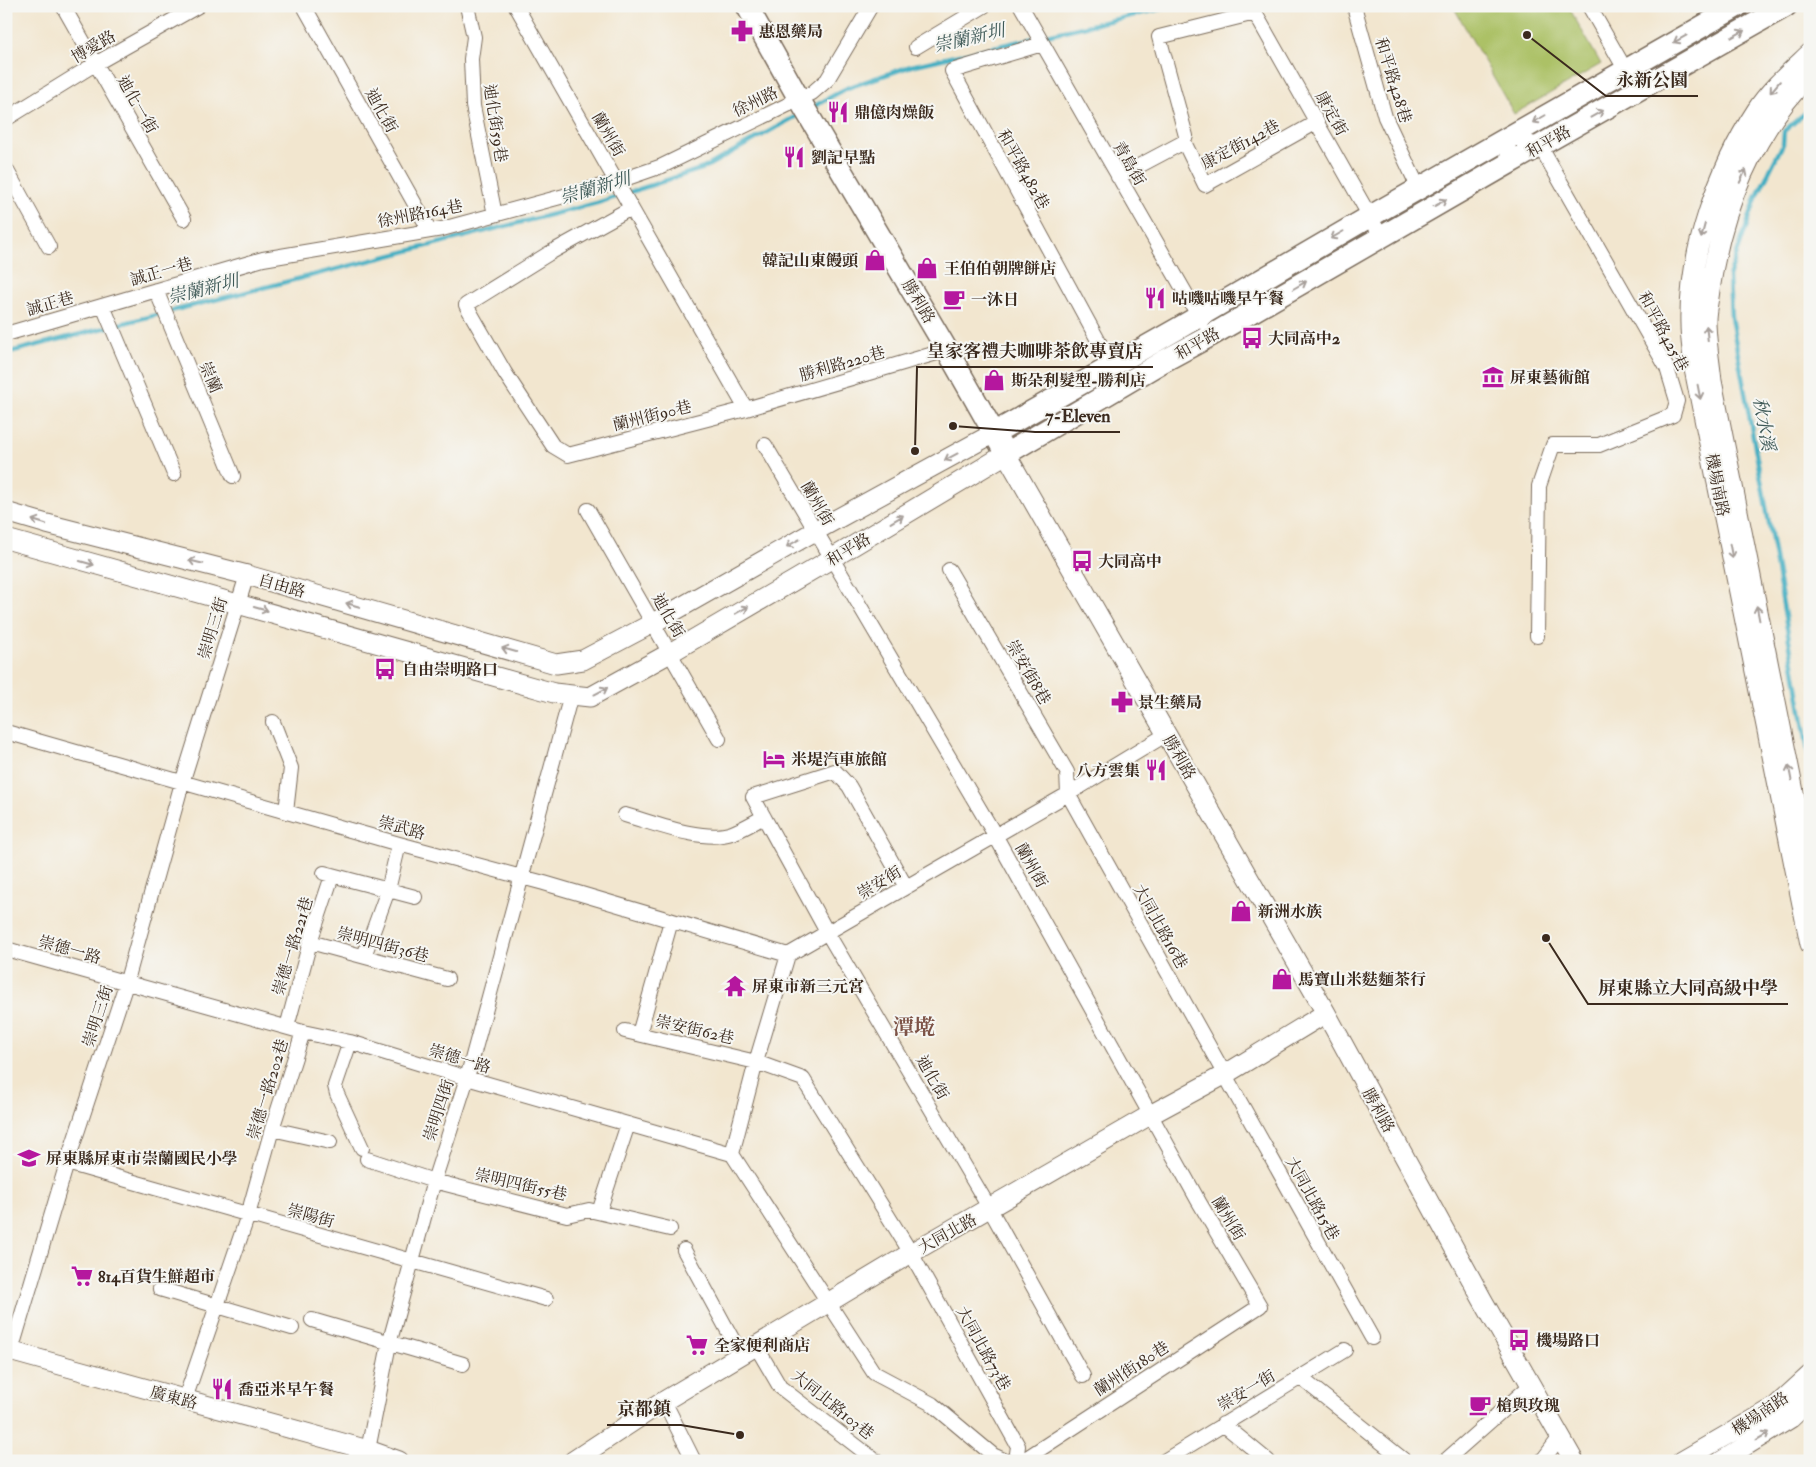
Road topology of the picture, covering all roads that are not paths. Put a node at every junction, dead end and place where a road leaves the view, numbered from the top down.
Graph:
1 (63, 6) edge
2 (198, 6) edge
3 (304, 6) edge
4 (466, 6) edge
5 (516, 6) edge
6 (747, 6) edge
7 (871, 6) edge
8 (984, 6) edge
9 (1021, 6) edge
10 (1354, 6) edge
11 (1589, 6) edge
12 (1738, 6) edge
13 (1786, 6) edge
14 (1253, 10) edge
15 (1042, 44) junction
16 (916, 47) dead end
17 (1810, 53) edge
18 (95, 64) junction
19 (1625, 69) junction
20 (1810, 74) edge
21 (804, 106) junction
22 (6, 119) edge
23 (1316, 122) junction
24 (1186, 136) dead end
25 (1510, 136) junction
26 (1540, 146) junction
27 (1506, 165) junction
28 (6, 169) edge
29 (1118, 177) junction
30 (618, 185) junction
31 (1419, 189) junction
32 (629, 204) junction
33 (495, 215) junction
34 (1369, 217) junction
35 (184, 218) dead end
36 (430, 231) junction
37 (1382, 238) junction
38 (49, 247) dead end
39 (228, 270) joint
40 (156, 290) junction
41 (106, 312) junction
42 (1199, 317) junction
43 (6, 334) edge
44 (1210, 336) junction
45 (947, 350) junction
46 (1112, 366) junction
47 (746, 409) junction
48 (994, 433) junction
49 (765, 445) dead end
50 (1006, 454) junction
51 (174, 474) dead end
52 (233, 476) dead end
53 (588, 510) dead end
54 (6, 512) edge
55 (814, 531) junction
56 (6, 540) edge
57 (831, 560) junction
58 (949, 570) dead end
59 (246, 575) junction
60 (238, 603) junction
61 (653, 623) junction
62 (1537, 636) dead end
63 (670, 653) junction
64 (556, 664) joint
65 (562, 694) junction
66 (273, 722) dead end
67 (6, 732) edge
68 (1167, 734) junction
69 (719, 739) dead end
70 (182, 782) junction
71 (1068, 794) junction
72 (286, 812) junction
73 (625, 815) dead end
74 (764, 817) junction
75 (995, 835) junction
76 (399, 844) junction
77 (1810, 872) edge
78 (521, 877) junction
79 (906, 886) junction
80 (388, 890) junction
81 (415, 897) dead end
82 (671, 921) junction
83 (828, 934) junction
84 (310, 942) junction
85 (1810, 944) edge
86 (6, 949) edge
87 (788, 955) junction
88 (364, 956) junction
89 (447, 979) dead end
90 (126, 984) junction
91 (1326, 1013) junction
92 (287, 1027) junction
93 (625, 1031) dead end
94 (303, 1032) junction
95 (639, 1034) junction
96 (350, 1042) junction
97 (756, 1062) junction
98 (1224, 1075) junction
99 (467, 1078) junction
100 (1150, 1115) junction
101 (628, 1124) junction
102 (272, 1129) junction
103 (330, 1142) dead end
104 (732, 1154) junction
105 (851, 1156) joint
106 (67, 1163) junction
107 (434, 1181) junction
108 (990, 1209) junction
109 (599, 1212) junction
110 (248, 1215) junction
111 (670, 1229) dead end
112 (684, 1250) dead end
113 (911, 1253) junction
114 (413, 1262) junction
115 (160, 1289) dead end
116 (546, 1299) dead end
117 (828, 1304) junction
118 (218, 1306) junction
119 (1260, 1306) joint
120 (312, 1320) dead end
121 (292, 1328) dead end
122 (1372, 1338) dead end
123 (389, 1344) junction
124 (749, 1350) junction
125 (1345, 1350) dead end
126 (8, 1351) edge
127 (463, 1364) dead end
128 (1810, 1375) edge
129 (1083, 1376) dead end
130 (1301, 1378) junction
131 (1531, 1384) junction
132 (185, 1400) junction
133 (1810, 1400) edge
134 (664, 1401) junction
135 (1223, 1424) junction
136 (1560, 1436) junction
137 (368, 1450) junction
138 (399, 1461) edge
139 (573, 1461) edge
140 (694, 1461) edge
141 (876, 1461) edge
142 (1006, 1461) edge
143 (1016, 1461) edge
144 (1022, 1461) edge
145 (1164, 1461) edge
146 (1268, 1461) edge
147 (1405, 1461) edge
148 (1445, 1461) edge
149 (1542, 1461) edge
150 (1574, 1461) edge
151 (1682, 1461) edge
152 (1721, 1461) edge

1 - 18 street, 迪化一街
2 - 18 street, 博愛路
3 - 36 street, 迪化街
4 - 33 street, 迪化街59巷
5 - 30 street, 蘭州街
6 - 21 main road, 勝利路
7 - 21 street, 徐州路
8 - 16 street
9 - 15 street, 青島街
10 - 31 street, 和平路428巷
11 - 19 street
12 -> 19 main road, 和平路
26 -> 13 main road, 和平路
14 - 23 street, 康定街
14 - 24 street
15 - 29 street, 青島街
15 - 46 street, 和平路482巷
17 -> 85 street, 機場南路
18 - 22 street, 博愛路
18 - 35 street, 迪化一街
19 -> 25 main road, 和平路
77 -> 20 street, 機場南路
21 - 30 street, 徐州路
21 - 45 main road, 勝利路
23 - 29 street, 康定街142巷
23 - 34 street, 康定街
25 - 26 street
25 - 27 street
25 - 31 main road, 和平路
26 - 27 main road, 和平路
26 - 62 street, 和平路425巷
37 -> 27 main road, 和平路
28 - 38 street
29 - 42 street, 青島街
30 - 32 street, 蘭州街
30 - 33 street, 徐州路164巷
31 - 34 main road, 和平路
32 - 47 street, 蘭州街
32 - 47 street, 蘭州街90巷
33 - 36 street, 徐州路164巷
34 - 37 street, 康定街
34 -> 42 main road, 和平路
36 - 39 street, 徐州路164巷
44 -> 37 main road, 和平路
39 - 40 street, 誠正一巷
40 - 41 street, 誠正一巷
40 - 52 street, 崇蘭
41 - 43 street, 誠正巷
41 - 51 street
42 - 44 street, 青島街
42 - 46 main road, 和平路
44 - 50 main road, 和平路
45 - 47 street, 勝利路220巷
45 - 48 main road, 勝利路
46 - 48 main road, 和平路
48 - 50 main road, 勝利路
48 -> 55 street, 和平路
49 - 55 street, 蘭州街
57 -> 50 street, 和平路
50 - 68 street, 勝利路
53 - 61 street, 迪化街
59 -> 54 street, 自由路
55 - 57 street, 蘭州街
55 -> 61 street, 和平路
56 -> 60 street, 自由路
63 -> 57 street, 和平路
57 - 75 street, 蘭州街
58 - 71 street, 崇安街8巷
59 - 60 street, 崇明三街
64 -> 59 street, 自由路
60 -> 65 street, 自由路
60 - 70 street, 崇明三街
61 - 63 street, 迪化街
61 - 64 street, 和平路
65 -> 63 street, 和平路
63 - 69 street, 迪化街
65 - 78 street, 崇明四街
66 - 72 street
67 - 70 street, 崇武路
68 - 71 street, 崇安街
68 - 91 street, 勝利路
70 - 72 street, 崇武路
70 - 90 street, 崇明三街
71 - 75 street, 崇安街
71 - 98 street, 大同北路16巷
72 - 76 street, 崇武路
73 - 74 street
74 - 79 street, 迪化街
74 - 83 street, 迪化街
75 - 79 street, 崇安街
75 - 100 street, 蘭州街
76 - 78 street, 崇武路
76 - 80 street
78 - 82 street, 崇武路
78 - 99 street, 崇明四街
79 - 83 street, 崇安街
80 - 81 street
80 - 84 street, 崇德一路221巷
80 - 88 street
82 - 87 street, 崇武路
82 - 95 street
83 - 87 street, 崇安街
83 - 108 street, 迪化街
84 - 88 street, 崇明四街36巷
84 - 92 street, 崇德一路221巷
86 - 90 street, 崇德一路
87 - 97 street
88 - 89 street, 崇明四街36巷
90 - 92 street, 崇德一路
90 - 106 street, 崇明三街
91 - 98 street, 大同北路
91 - 131 street, 勝利路
92 - 94 street, 崇德一路
93 - 95 street, 崇安街62巷
94 - 96 street, 崇德一路
94 - 102 street, 崇德一路202巷
95 - 97 street, 崇安街62巷
96 - 99 street, 崇德一路
96 - 107 street, 崇明四街55巷
97 - 104 street
97 - 105 street, 崇安街62巷
98 - 100 street, 大同北路
98 - 122 street, 大同北路15巷
99 - 101 street, 崇德一路
99 - 107 street, 崇明四街
100 - 108 street, 大同北路
100 - 119 street, 蘭州街
101 - 104 street, 崇德一路
101 - 109 street
102 - 103 street
102 - 110 street, 崇德一路202巷
104 - 117 street
105 - 113 street, 大同北路73巷
106 - 110 street, 崇陽街
106 - 126 street, 崇明三街
107 - 109 street, 崇明四街55巷
107 - 114 street, 崇明四街
108 - 113 street, 大同北路
108 - 129 street, 迪化街
109 - 111 street, 崇明四街55巷
110 - 114 street, 崇陽街
110 - 118 street, 崇德一路202巷
112 - 124 street, 大同北路103巷
113 - 117 street, 大同北路
113 - 143 street, 大同北路73巷
114 - 116 street, 崇陽街
114 - 123 street, 崇明四街
115 - 118 street
117 - 124 street, 大同北路
117 - 142 street
118 - 121 street
118 - 132 street, 崇德一路202巷
119 - 144 street, 蘭州街180巷
120 - 123 street
123 - 127 street
123 - 137 street, 崇明四街
124 - 134 street, 大同北路
124 - 141 street, 大同北路103巷
125 - 130 street, 崇安一街
126 - 132 street, 廣東路
128 - 151 street, 機場南路
130 - 135 street, 崇安一街
130 - 147 street
131 - 136 street, 勝利路
131 - 148 street
132 - 137 street, 廣東路
152 -> 133 street, 機場南路
134 - 139 street, 大同北路
134 - 140 street
135 - 145 street, 崇安一街
135 - 146 street
136 - 149 street
136 - 150 street, 勝利路
137 - 138 street, 廣東路

